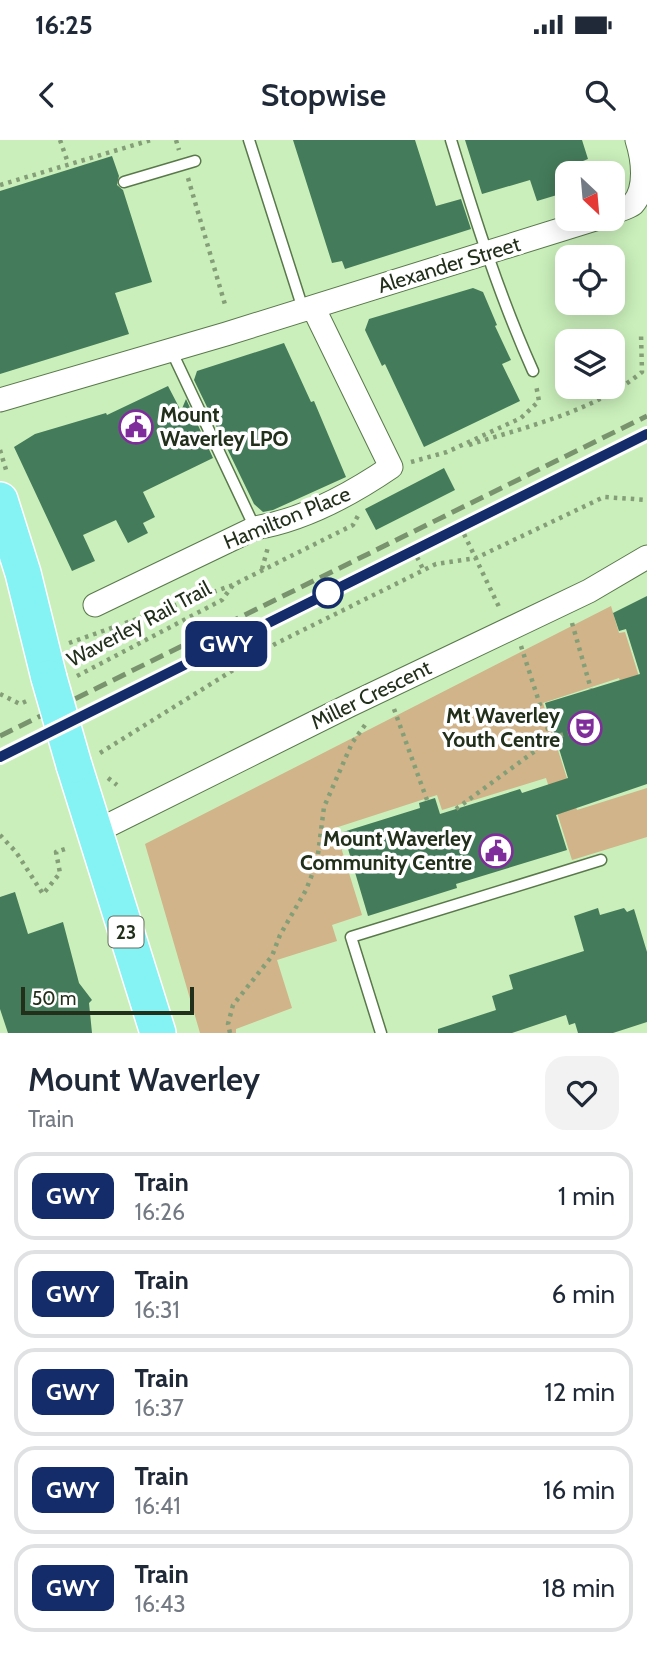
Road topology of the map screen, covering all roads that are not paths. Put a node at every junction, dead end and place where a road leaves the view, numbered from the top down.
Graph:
1 (249, 140) edge
2 (451, 140) edge
3 (637, 140) edge
4 (190, 163) road end
5 (124, 182) dead end
6 (625, 207) edge
7 (557, 231) edge
8 (486, 253) junction
9 (308, 308) junction
10 (171, 350) junction
11 (533, 370) road end
12 (0, 400) edge
13 (0, 500) edge
14 (255, 528) junction
15 (647, 557) edge
16 (0, 571) edge
17 (95, 605) dead end
18 (49, 686) junction
19 (81, 840) junction
20 (601, 860) dead end
21 (158, 1033) edge
22 (381, 1033) edge

1 - 9 lane
2 - 8 lane
3 - 6 street
4 - 5 lane
7 - 8 street, Alexander Street
8 - 9 street, Alexander Street
8 - 11 lane
9 - 10 street
9 - 14 street, Hamilton Place
10 - 12 street
10 - 14 lane
13 - 18 main road, 23
14 - 17 street, Hamilton Place
15 - 19 street, Miller Crescent
16 - 18 main road, 23
18 - 19 main road, 23, bridge
19 - 21 main road, 23
20 - 22 lane

